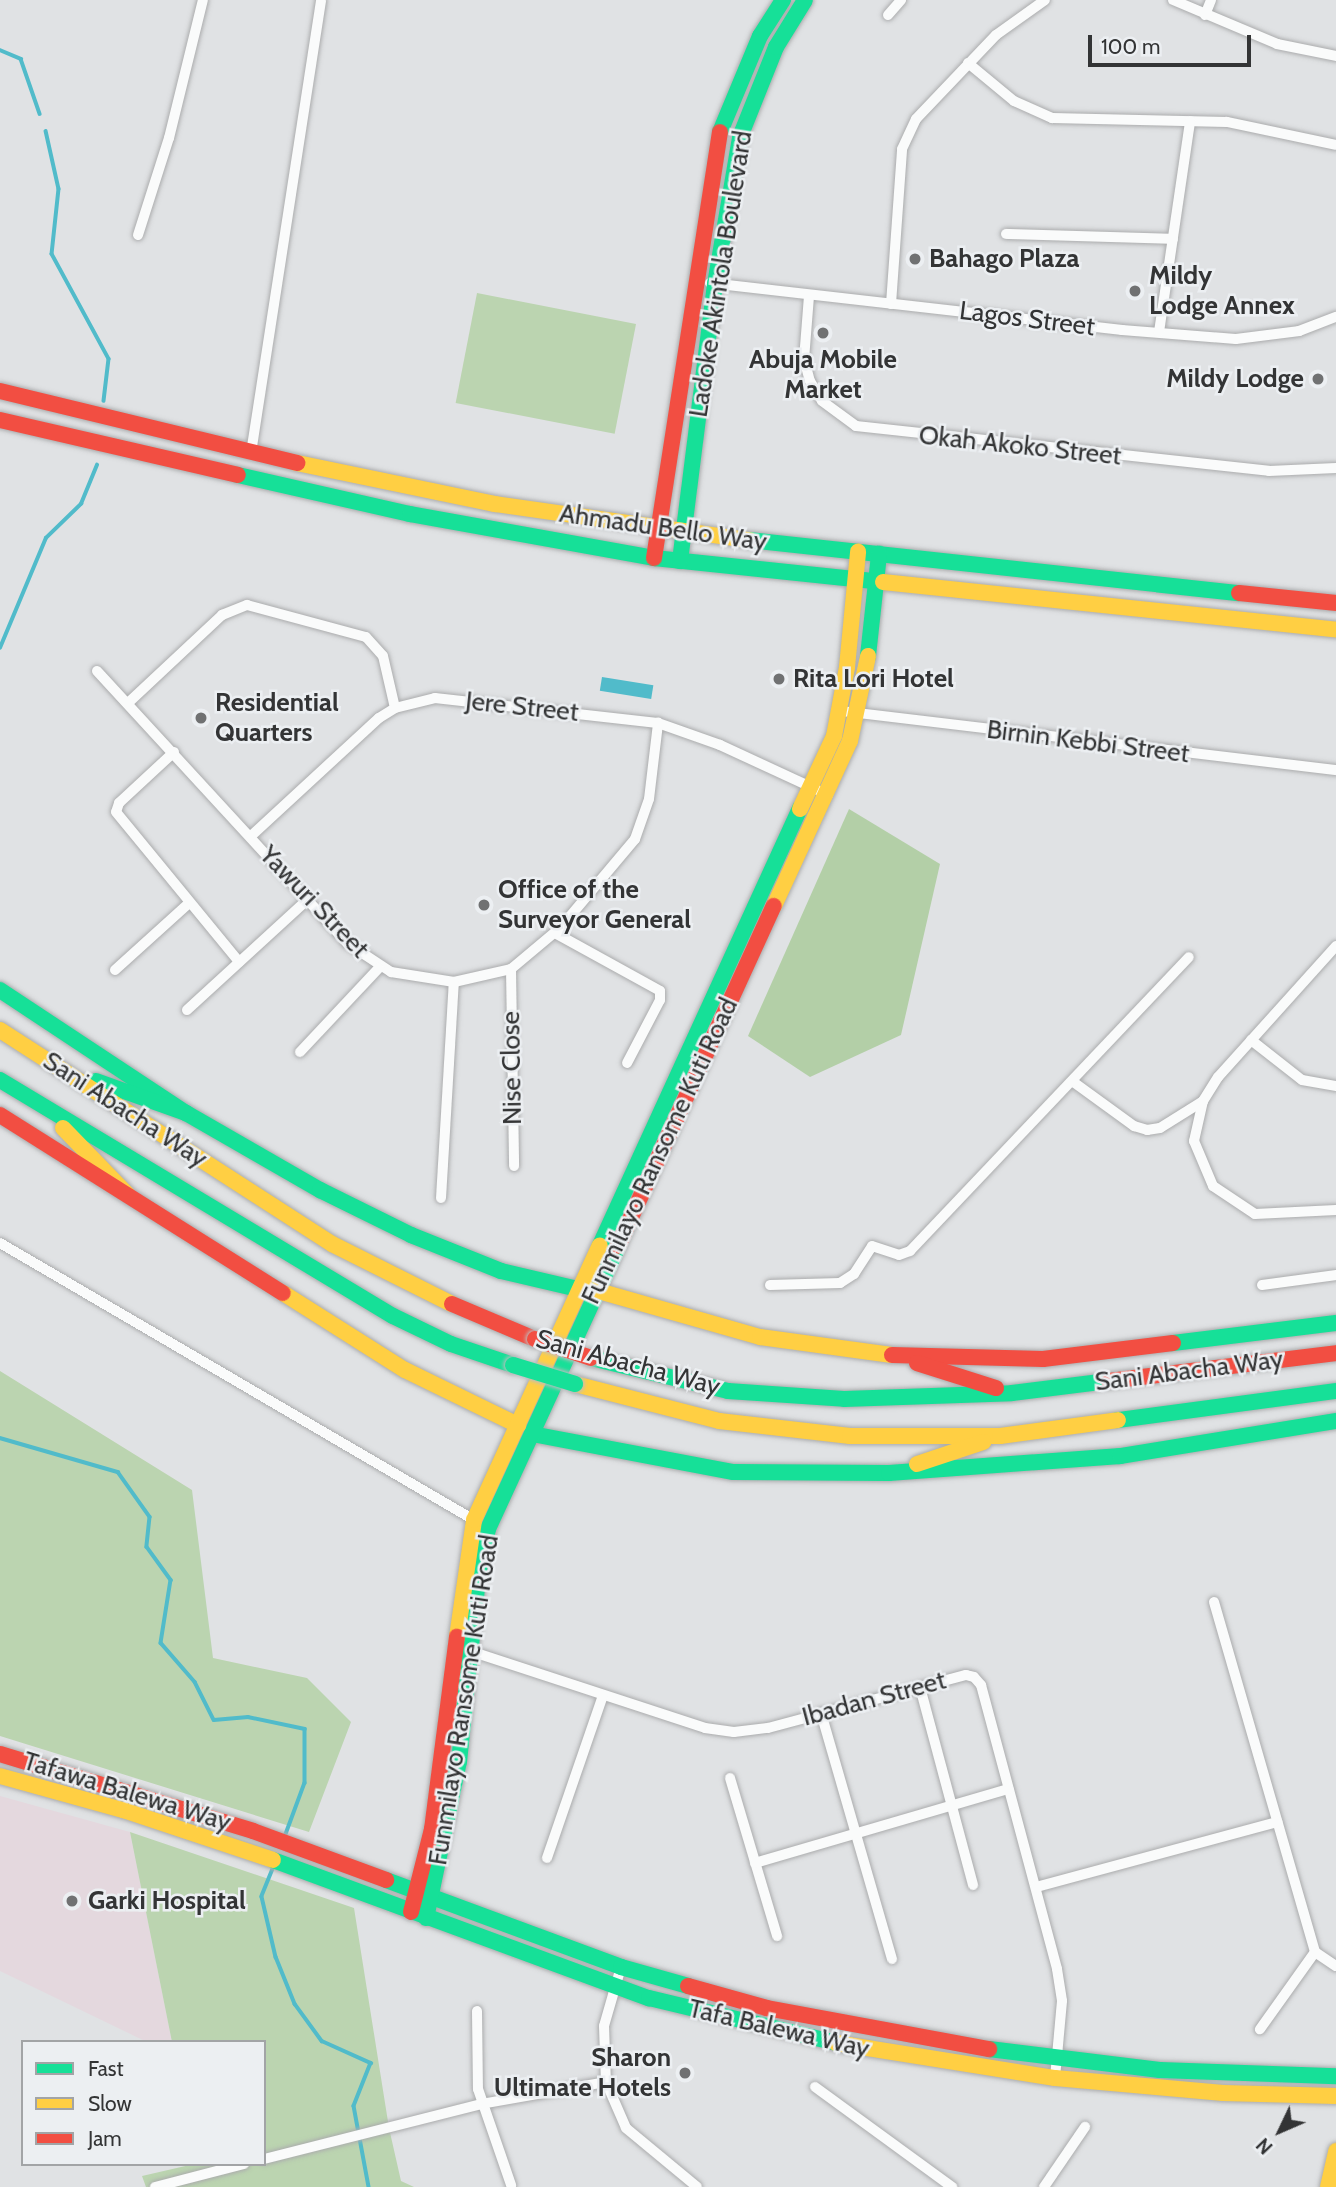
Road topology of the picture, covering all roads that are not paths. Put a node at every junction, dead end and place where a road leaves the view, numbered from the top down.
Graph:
1 (203, 0) edge
2 (321, 0) edge
3 (783, 0) edge
4 (806, 0) edge
5 (901, 0) edge
6 (1045, 0) edge
7 (1173, 0) edge
8 (1211, 0) edge
9 (888, 15) dead end
10 (1205, 15) junction
11 (1336, 56) edge
12 (968, 64) junction
13 (1190, 121) junction
14 (1336, 145) edge
15 (1006, 234) dead end
16 (138, 235) dead end
17 (1173, 239) junction
18 (694, 282) junction
19 (715, 284) junction
20 (809, 296) junction
21 (891, 304) junction
22 (1336, 317) edge
23 (1159, 332) junction
24 (0, 391) edge
25 (0, 420) edge
26 (251, 453) junction
27 (1336, 468) edge
28 (657, 529) junction
29 (682, 533) junction
30 (858, 552) junction
31 (879, 554) junction
32 (654, 558) junction
33 (680, 561) junction
34 (855, 580) junction
35 (876, 582) junction
36 (1336, 603) edge
37 (1336, 630) edge
38 (97, 671) dead end
39 (128, 703) junction
40 (395, 708) junction
41 (849, 713) junction
42 (658, 723) junction
43 (174, 752) junction
44 (1336, 770) edge
45 (820, 792) junction
46 (251, 836) junction
47 (306, 901) junction
48 (188, 904) junction
49 (555, 933) junction
50 (1336, 946) edge
51 (1189, 957) dead end
52 (239, 962) junction
53 (379, 968) junction
54 (510, 969) junction
55 (115, 970) dead end
56 (454, 982) junction
57 (0, 990) edge
58 (187, 1010) dead end
59 (0, 1030) edge
60 (1251, 1040) junction
61 (300, 1052) dead end
62 (627, 1063) dead end
63 (61, 1068) junction
64 (0, 1080) edge
65 (1072, 1081) junction
66 (1336, 1086) edge
67 (1203, 1101) junction
68 (42, 1107) junction
69 (187, 1113) junction
70 (0, 1115) edge
71 (514, 1166) dead end
72 (128, 1195) junction
73 (441, 1198) dead end
74 (1336, 1210) edge
75 (0, 1243) edge
76 (1336, 1275) edge
77 (770, 1284) dead end
78 (1262, 1285) dead end
79 (578, 1289) junction
80 (595, 1290) junction
81 (1336, 1323) edge
82 (1336, 1336) edge
83 (1336, 1353) edge
84 (892, 1355) junction
85 (1251, 1362) junction
86 (1336, 1391) edge
87 (1012, 1393) junction
88 (1301, 1396) junction
89 (1336, 1398) edge
90 (1336, 1421) edge
91 (518, 1425) junction
92 (532, 1434) junction
93 (1000, 1436) junction
94 (889, 1473) junction
95 (474, 1520) junction
96 (1214, 1602) dead end
97 (464, 1649) junction
98 (920, 1687) junction
99 (603, 1695) junction
100 (821, 1713) junction
101 (0, 1754) edge
102 (0, 1776) edge
103 (730, 1778) dead end
104 (1008, 1789) junction
105 (951, 1805) junction
106 (1277, 1822) junction
107 (253, 1831) joint
108 (855, 1833) junction
109 (247, 1851) joint
110 (547, 1858) dead end
111 (755, 1863) junction
112 (973, 1885) dead end
113 (1036, 1887) junction
114 (424, 1894) junction
115 (418, 1915) junction
116 (777, 1936) dead end
117 (1315, 1952) junction
118 (891, 1959) dead end
119 (1336, 1966) edge
120 (621, 1968) junction
121 (614, 1987) junction
122 (477, 2011) dead end
123 (1259, 2029) dead end
124 (1057, 2058) junction
125 (1336, 2076) edge
126 (1055, 2078) junction
127 (606, 2081) junction
128 (815, 2087) dead end
129 (1336, 2096) edge
130 (481, 2104) junction
131 (1085, 2127) dead end
132 (1336, 2151) edge
133 (266, 2158) edge
134 (236, 2166) edge
135 (512, 2185) edge
136 (155, 2187) edge
137 (697, 2187) edge
138 (952, 2187) edge
139 (1044, 2187) edge
140 (1328, 2187) edge

1 - 16 street
2 - 26 street
3 - 18 main road, Ladoke Akintola Boulevard
4 - 19 main road, Ladoke Akintola Boulevard
5 - 9 street
6 - 12 street
7 - 10 street
8 - 10 street
10 - 11 street
12 - 13 street
12 - 21 street
13 - 14 street
13 - 17 street
15 - 17 street
17 - 23 street
18 - 19 street, Lagos Street
18 - 28 main road, Ladoke Akintola Boulevard
19 - 20 street, Lagos Street
19 - 29 main road, Ladoke Akintola Boulevard
20 - 21 street, Lagos Street
20 - 27 street, Okah Akoko Street
21 - 23 street, Lagos Street
22 - 23 street, Lagos Street
24 - 26 main road, Ahmadu Bello Way
25 - 32 main road, Ahmadu Bello Way
26 - 28 main road, Ahmadu Bello Way
28 - 29 main road, Ahmadu Bello Way
28 - 32 main road, Ladoke Akintola Boulevard
29 - 30 main road, Ahmadu Bello Way
29 - 33 main road, Ladoke Akintola Boulevard
30 - 31 main road, Ahmadu Bello Way
30 - 34 main road, Funmilayo Ransome Kuti Road
31 - 35 main road, Funmilayo Ransome Kuti Road
31 - 36 main road, Ahmadu Bello Way
32 - 33 main road, Ahmadu Bello Way
33 - 34 main road, Ahmadu Bello Way
34 - 35 main road, Ahmadu Bello Way
34 - 41 main road, Funmilayo Ransome Kuti Road
35 - 37 main road, Ahmadu Bello Way
35 - 41 main road, Funmilayo Ransome Kuti Road
38 - 39 street, Yawuri Street
39 - 40 street
39 - 43 street, Yawuri Street
40 - 42 street, Jere Street
40 - 46 street, Jere Street
41 - 44 street, Birnin Kebbi Street
41 - 45 main road, Funmilayo Ransome Kuti Road
42 - 45 street, Jere Street
42 - 49 street, Yawuri Street
43 - 46 street, Yawuri Street
43 - 48 street
45 - 79 main road, Funmilayo Ransome Kuti Road
45 - 80 main road, Funmilayo Ransome Kuti Road
46 - 47 street, Yawuri Street
47 - 52 street
47 - 53 street, Yawuri Street
48 - 52 street
48 - 55 street
49 - 54 street, Yawuri Street
49 - 62 street
50 - 60 street
51 - 65 street
52 - 58 street
53 - 56 street, Yawuri Street
53 - 61 street
54 - 56 street, Yawuri Street
54 - 71 street, Nise Close
56 - 73 street
57 - 69 main road, Sani Abacha Way
59 - 63 main road, Sani Abacha Way
60 - 66 street
60 - 67 street
63 - 69 main road
63 - 87 main road, Sani Abacha Way, bridge
64 - 68 main road, Sani Abacha Way
65 - 67 street
65 - 77 street
67 - 74 street
68 - 72 main road
68 - 93 main road, Sani Abacha Way, bridge
69 - 79 main road, Sani Abacha Way
70 - 72 main road
72 - 91 main road
75 - 95 street
76 - 78 street
79 - 91 main road, Funmilayo Ransome Kuti Road
80 - 84 main road
80 - 92 main road, Funmilayo Ransome Kuti Road
81 - 84 main road
82 - 85 main road
83 - 85 main road, Sani Abacha Way
84 - 87 main road
85 - 87 main road, Sani Abacha Way
86 - 88 main road, Sani Abacha Way
88 - 89 main road
88 - 93 main road, Sani Abacha Way
90 - 94 main road
91 - 95 main road, Funmilayo Ransome Kuti Road
92 - 94 main road
92 - 97 main road, Funmilayo Ransome Kuti Road
93 - 94 main road
95 - 97 main road, Funmilayo Ransome Kuti Road
96 - 106 street
97 - 99 street, Ibadan Street
97 - 114 main road, Funmilayo Ransome Kuti Road
98 - 100 street, Ibadan Street
98 - 104 street, Ibadan Street
98 - 105 street
99 - 100 street, Ibadan Street
99 - 110 street
100 - 108 street
101 - 107 main road, Tafawa Balewa Way
102 - 109 main road, Tafawa Balewa Way
103 - 111 street
104 - 105 street
104 - 113 street, Ibadan Street
105 - 108 street
105 - 112 street
106 - 113 street
106 - 117 street
107 - 114 main road, Tafa Balewa Way
108 - 111 street
108 - 118 street
109 - 115 main road, Tafa Balewa Way
111 - 116 street
113 - 124 street, Ibadan Street
114 - 115 main road, Funmilayo Ransome Kuti Road
114 - 120 main road, Tafa Balewa Way
115 - 121 main road, Tafa Balewa Way
117 - 119 street
117 - 123 street
120 - 121 street
120 - 124 main road, Tafa Balewa Way
121 - 126 main road, Tafa Balewa Way
121 - 127 street
122 - 130 street
124 - 125 main road, Tafa Balewa Way
124 - 126 street, Ibadan Street
126 - 129 main road, Tafa Balewa Way
127 - 130 street
127 - 137 street
128 - 138 street
130 - 133 street
130 - 135 street
131 - 139 street
132 - 140 main road
134 - 136 street

